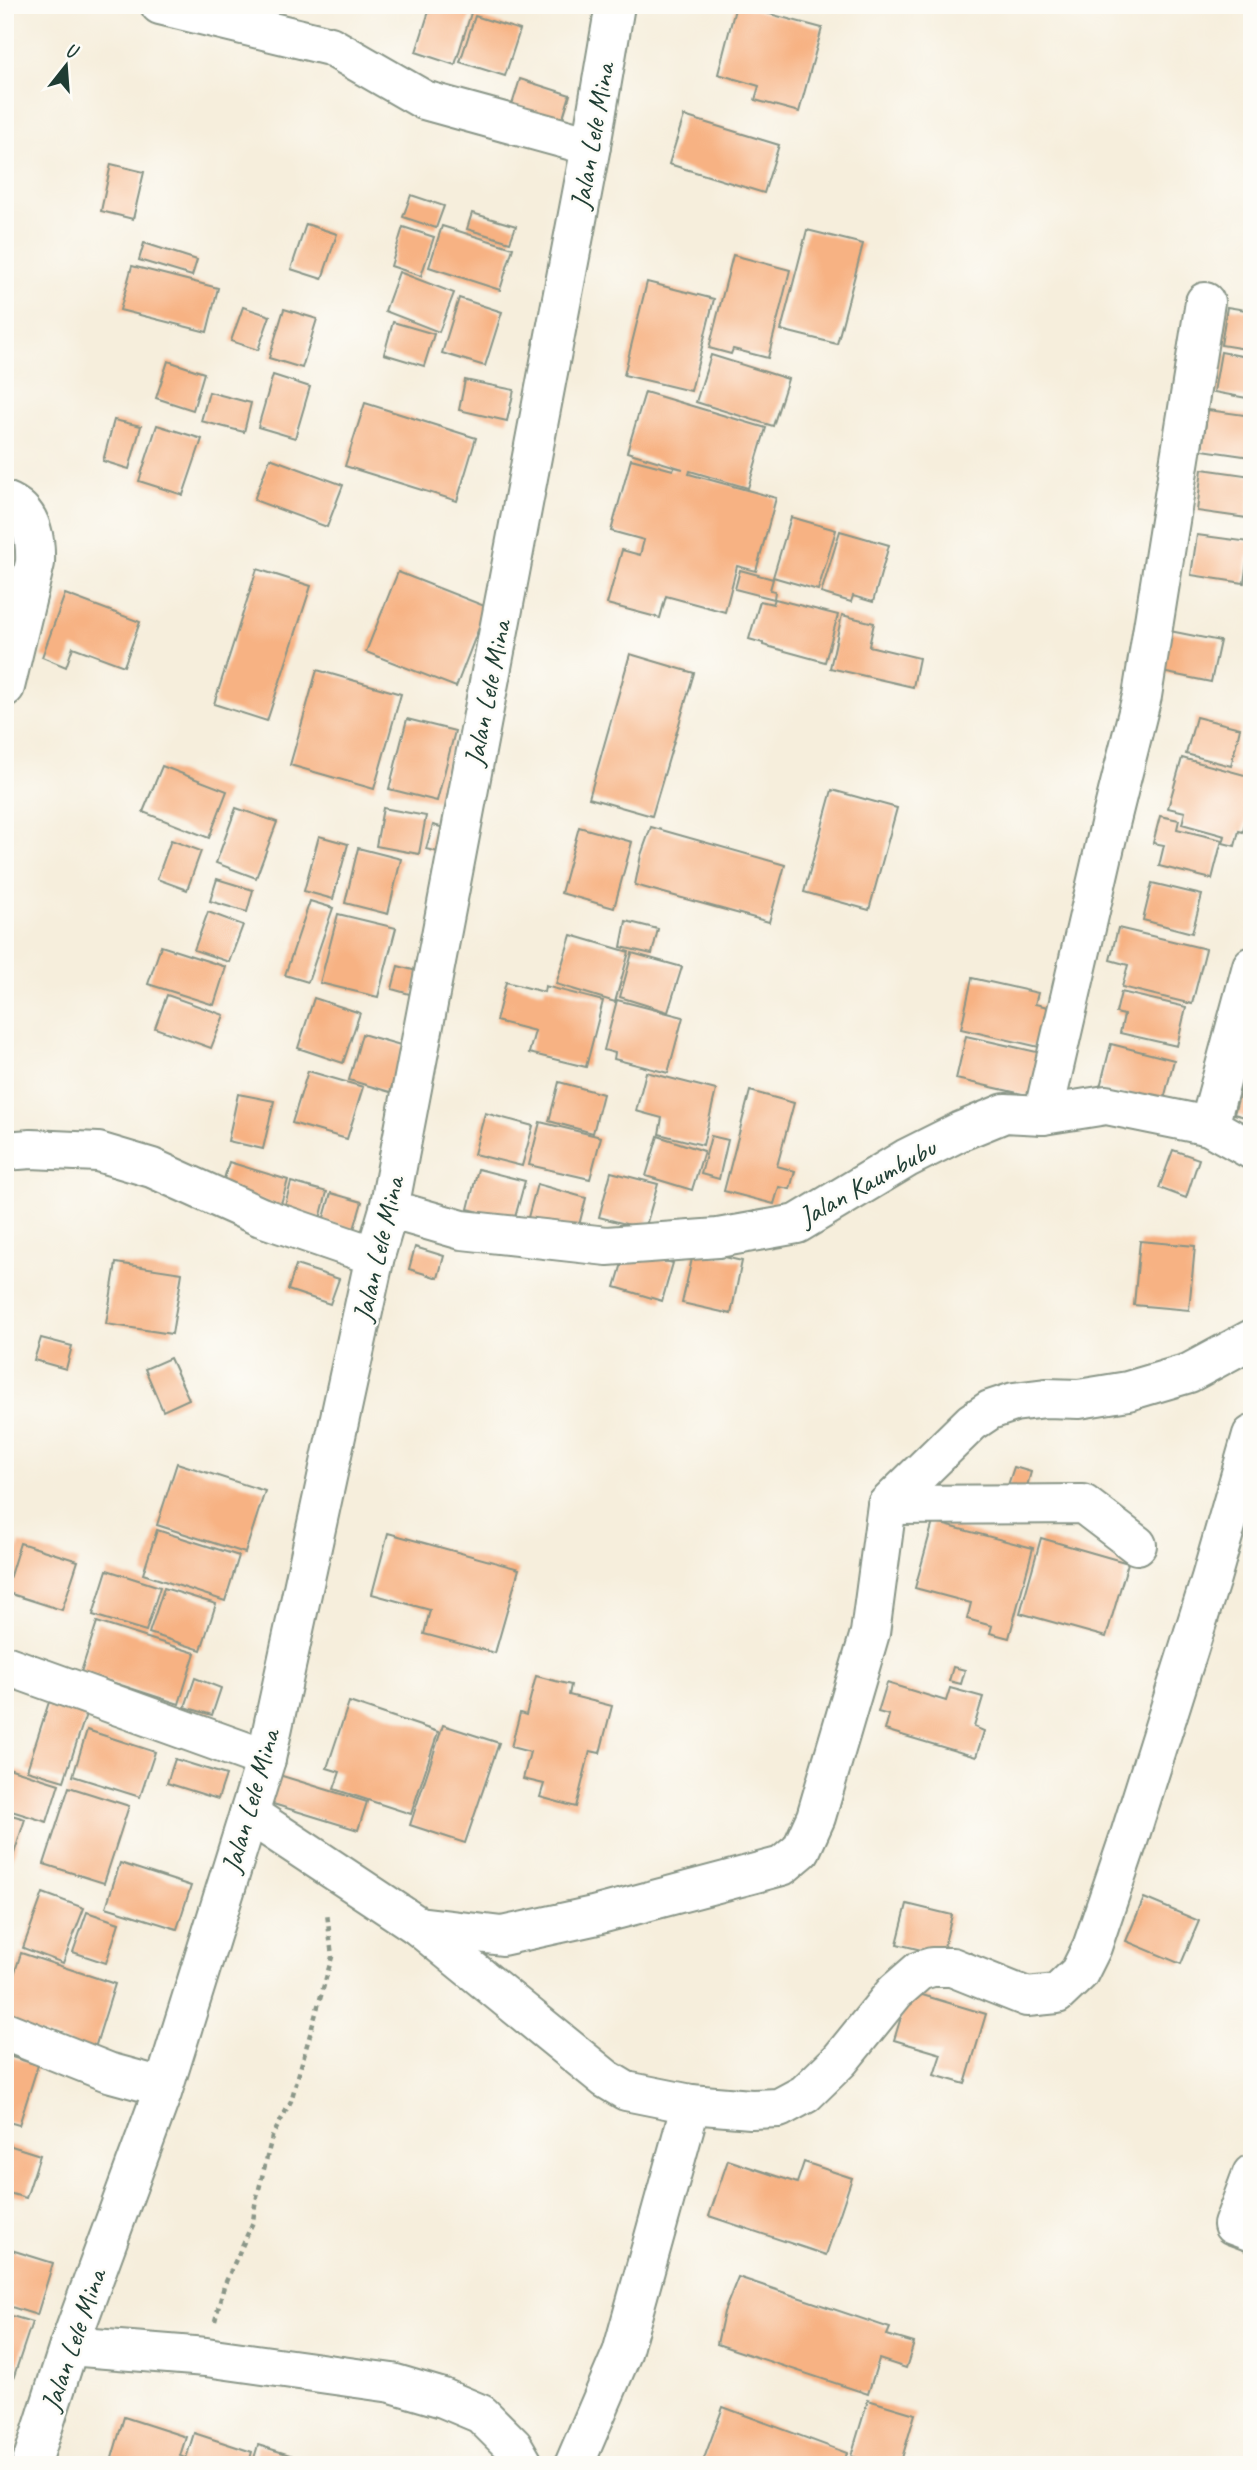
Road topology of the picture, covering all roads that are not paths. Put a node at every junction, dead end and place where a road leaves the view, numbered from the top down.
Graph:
1 (160, 5) edge
2 (615, 5) edge
3 (591, 146) junction
4 (1205, 302) dead end
5 (5, 502) edge
6 (5, 687) edge
7 (1252, 966) edge
8 (1043, 1115) junction
9 (1209, 1126) junction
10 (1252, 1150) edge
11 (5, 1151) edge
12 (389, 1209) junction
13 (375, 1256) junction
14 (1252, 1339) edge
15 (1252, 1435) edge
16 (887, 1505) junction
17 (1138, 1545) dead end
18 (5, 1665) edge
19 (265, 1759) junction
20 (249, 1814) junction
21 (418, 1926) junction
22 (5, 2031) edge
23 (163, 2087) junction
24 (691, 2104) junction
25 (1252, 2174) edge
26 (1252, 2232) edge
27 (69, 2346) junction
28 (31, 2465) edge
29 (524, 2465) edge
30 (573, 2465) edge

1 - 3 street
2 - 3 street, Jalan Lele Mina
3 - 12 street, Jalan Lele Mina
4 - 8 street
5 - 6 street
7 - 9 street
8 - 9 street, Jalan Kaumbubu
8 - 12 street, Jalan Kaumbubu
9 - 10 street, Jalan Kaumbubu
11 - 13 street
12 - 13 street, Jalan Lele Mina
13 - 19 street, Jalan Lele Mina
14 - 16 street
15 - 24 street
16 - 17 street
16 - 21 street
18 - 19 street
19 - 20 street, Jalan Lele Mina
20 - 21 street
20 - 23 street, Jalan Lele Mina
21 - 24 street
22 - 23 street
23 - 27 street, Jalan Lele Mina
24 - 30 street
25 - 26 street
27 - 28 street, Jalan Lele Mina
27 - 29 street

